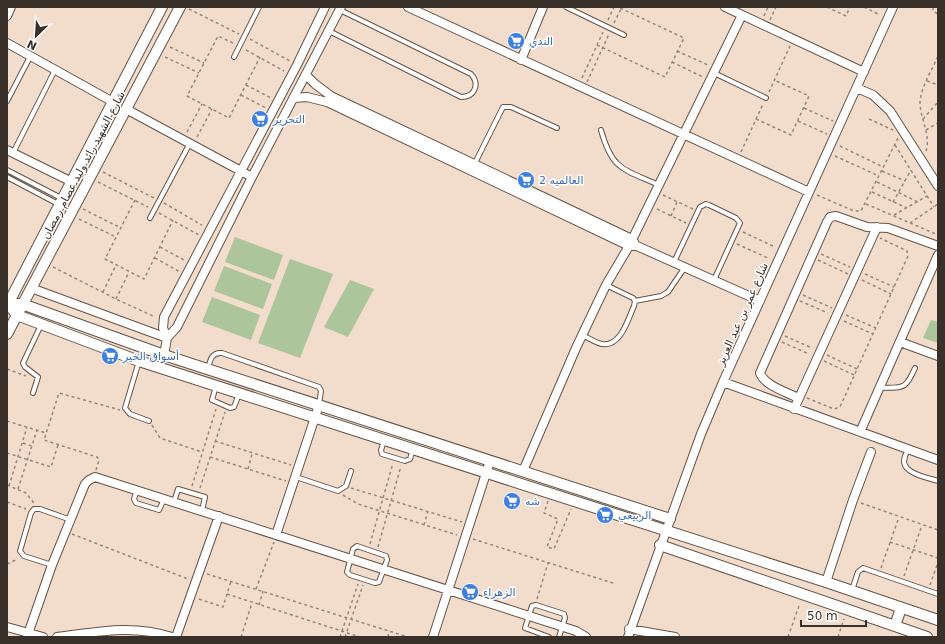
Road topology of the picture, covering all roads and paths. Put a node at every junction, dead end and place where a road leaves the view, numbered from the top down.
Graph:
1 (11, 7) edge
2 (162, 7) edge
3 (180, 7) edge
4 (259, 7) edge
5 (324, 7) edge
6 (408, 7) edge
7 (544, 7) edge
8 (566, 7) edge
9 (614, 7) edge
10 (618, 7) edge
11 (724, 7) edge
12 (776, 7) edge
13 (827, 7) edge
14 (850, 7) edge
15 (864, 7) edge
16 (893, 7) edge
17 (933, 7) edge
18 (340, 8) edge
19 (622, 8) edge
20 (938, 14) edge
21 (742, 15) junction
22 (7, 16) edge
23 (888, 18) junction
24 (606, 26) junction
25 (767, 27) junction
26 (612, 29) junction
27 (329, 31) junction
28 (624, 35) dead end
29 (7, 43) edge
30 (161, 43) junction
31 (597, 45) junction
32 (240, 46) junction
33 (603, 48) junction
34 (678, 51) junction
35 (156, 53) junction
36 (938, 56) edge
37 (30, 57) junction
38 (234, 57) dead end
39 (260, 57) junction
40 (521, 60) junction
41 (937, 60) edge
42 (672, 62) junction
43 (204, 63) junction
44 (56, 70) junction
45 (864, 72) junction
46 (199, 73) junction
47 (292, 74) junction
48 (306, 74) junction
49 (713, 74) junction
50 (774, 80) dead end
51 (927, 81) junction
52 (246, 85) junction
53 (938, 85) edge
54 (581, 87) junction
55 (857, 88) junction
56 (241, 95) junction
57 (294, 98) junction
58 (766, 98) dead end
59 (7, 101) edge
60 (113, 102) junction
61 (277, 102) junction
62 (938, 102) edge
63 (202, 104) junction
64 (126, 108) junction
65 (804, 108) junction
66 (212, 109) junction
67 (272, 112) junction
68 (756, 119) dead end
69 (869, 119) dead end
70 (923, 119) junction
71 (798, 121) junction
72 (938, 123) edge
73 (841, 125) junction
74 (557, 128) dead end
75 (601, 130) dead end
76 (926, 130) junction
77 (901, 132) junction
78 (683, 135) junction
79 (834, 140) junction
80 (189, 142) junction
81 (895, 145) junction
82 (10, 151) edge
83 (828, 152) junction
84 (922, 160) junction
85 (473, 167) junction
86 (884, 167) junction
87 (95, 168) junction
88 (7, 170) edge
89 (240, 170) junction
90 (911, 170) junction
91 (882, 171) junction
92 (7, 177) edge
93 (252, 177) junction
94 (879, 177) junction
95 (90, 178) junction
96 (905, 181) junction
97 (72, 182) junction
98 (877, 182) junction
99 (937, 183) edge
100 (657, 188) junction
101 (809, 192) junction
102 (872, 192) junction
103 (899, 192) junction
104 (927, 196) junction
105 (136, 200) junction
106 (159, 201) junction
107 (62, 202) junction
108 (677, 202) junction
109 (893, 202) junction
110 (918, 202) junction
111 (866, 204) junction
112 (938, 204) edge
113 (76, 205) junction
114 (648, 205) junction
115 (934, 207) junction
116 (907, 208) junction
117 (154, 210) junction
118 (698, 211) junction
119 (71, 215) junction
120 (671, 216) junction
121 (894, 216) junction
122 (150, 218) dead end
123 (173, 220) junction
124 (910, 223) junction
125 (692, 225) junction
126 (121, 228) junction
127 (209, 229) junction
128 (738, 230) junction
129 (875, 231) junction
130 (938, 235) edge
131 (116, 237) junction
132 (204, 238) junction
133 (630, 242) junction
134 (732, 242) junction
135 (938, 246) edge
136 (160, 247) junction
137 (783, 250) junction
138 (938, 255) edge
139 (155, 258) junction
140 (674, 262) junction
141 (777, 262) junction
142 (44, 263) junction
143 (191, 264) junction
144 (116, 265) junction
145 (685, 268) junction
146 (129, 272) junction
147 (185, 275) junction
148 (714, 280) junction
149 (606, 285) junction
150 (31, 288) junction
151 (103, 292) junction
152 (116, 299) junction
153 (760, 301) junction
154 (635, 302) junction
155 (8, 304) edge
156 (22, 304) junction
157 (17, 315) junction
158 (163, 320) junction
159 (41, 325) junction
160 (7, 334) edge
161 (582, 335) junction
162 (167, 338) junction
163 (900, 342) junction
164 (144, 348) junction
165 (164, 355) junction
166 (938, 356) edge
167 (139, 361) junction
168 (915, 368) dead end
169 (7, 369) edge
170 (207, 369) junction
171 (38, 381) junction
172 (723, 382) junction
173 (216, 386) junction
174 (880, 388) junction
175 (33, 393) dead end
176 (239, 393) junction
177 (799, 396) junction
178 (218, 404) junction
179 (319, 405) junction
180 (227, 406) junction
181 (125, 408) junction
182 (794, 409) junction
183 (315, 418) junction
184 (7, 420) edge
185 (149, 420) joint
186 (28, 427) junction
187 (37, 430) junction
188 (860, 432) junction
189 (46, 433) junction
190 (384, 440) junction
191 (215, 441) junction
192 (22, 443) junction
193 (59, 444) junction
194 (32, 446) junction
195 (414, 449) junction
196 (908, 450) junction
197 (202, 452) junction
198 (871, 452) dead end
199 (7, 453) edge
200 (252, 453) junction
201 (18, 457) junction
202 (210, 457) junction
203 (394, 458) junction
204 (27, 460) junction
205 (402, 460) junction
206 (490, 460) junction
207 (938, 460) edge
208 (299, 468) junction
209 (248, 469) junction
210 (351, 471) dead end
211 (523, 471) junction
212 (486, 473) junction
213 (95, 477) junction
214 (294, 480) junction
215 (938, 481) edge
216 (8, 486) edge
217 (346, 486) junction
218 (18, 489) junction
219 (137, 490) junction
220 (190, 491) junction
221 (338, 491) junction
222 (198, 494) junction
223 (550, 494) junction
224 (383, 497) junction
225 (164, 498) junction
226 (391, 500) junction
227 (853, 500) junction
228 (574, 501) junction
229 (7, 502) edge
230 (174, 502) junction
231 (35, 509) junction
232 (202, 510) junction
233 (379, 510) junction
234 (428, 511) junction
235 (387, 513) junction
236 (219, 516) junction
237 (899, 516) junction
238 (670, 519) junction
239 (71, 520) junction
240 (470, 524) junction
241 (424, 525) junction
242 (922, 525) junction
243 (938, 530) edge
244 (665, 531) junction
245 (66, 532) junction
246 (276, 535) junction
247 (465, 537) junction
248 (890, 542) junction
249 (660, 545) junction
250 (368, 550) junction
251 (913, 550) junction
252 (376, 552) junction
253 (22, 554) junction
254 (938, 558) edge
255 (350, 559) junction
256 (938, 562) edge
257 (548, 563) junction
258 (7, 564) edge
259 (52, 565) junction
260 (384, 570) junction
261 (199, 571) junction
262 (879, 573) junction
263 (362, 579) junction
264 (231, 581) junction
265 (902, 581) junction
266 (195, 582) junction
267 (826, 582) junction
268 (616, 584) dead end
269 (256, 589) junction
270 (928, 590) junction
271 (263, 591) junction
272 (448, 591) junction
273 (852, 591) junction
274 (227, 594) junction
275 (802, 594) junction
276 (938, 594) edge
277 (190, 597) junction
278 (252, 602) junction
279 (259, 605) junction
280 (536, 605) junction
281 (901, 608) junction
282 (848, 610) junction
283 (528, 617) junction
284 (347, 618) junction
285 (351, 619) junction
286 (938, 620) edge
287 (895, 626) junction
288 (7, 627) edge
289 (562, 628) junction
290 (342, 631) junction
291 (390, 631) junction
292 (346, 632) junction
293 (629, 633) edge
294 (28, 634) junction
295 (42, 637) edge
296 (57, 637) edge
297 (172, 637) edge
298 (176, 637) edge
299 (241, 637) edge
300 (340, 637) edge
301 (345, 637) edge
302 (360, 637) edge
303 (388, 637) edge
304 (408, 637) edge
305 (433, 637) edge
306 (548, 637) edge
307 (559, 637) edge
308 (586, 637) edge
309 (675, 637) edge
310 (788, 637) edge
311 (838, 637) edge
312 (927, 637) edge

1 - 22 street
2 - 60 street, شارع الشهيد رائد وليد عصام رمضان
3 - 30 street, شارع الشهيد رائد وليد عصام رمضان
4 - 32 lane
5 - 47 street
6 - 40 street
7 - 40 street
8 - 24 lane
9 - 24 path
10 - 19 path
11 - 21 street
12 - 25 path
13 - 14 path
15 - 23 path
16 - 23 street, شارع عمر بن عبد العزيز
17 - 20 path
18 - 27 street
18 - 27 lane
19 - 26 path
19 - 34 path
21 - 25 street
21 - 49 street
23 - 45 street, شارع عمر بن عبد العزيز
24 - 26 lane
24 - 31 path
25 - 45 street
26 - 28 lane
26 - 33 path
27 - 48 street
29 - 37 street
30 - 35 street, شارع الشهيد رائد وليد عصام رمضان
30 - 43 path
31 - 33 path
31 - 54 path
32 - 38 lane
32 - 39 path
32 - 43 path
33 - 42 path
33 - 54 path
34 - 42 path
34 - 49 path
35 - 46 path
35 - 64 street, شارع الشهيد رائد وليد عصام رمضان
36 - 41 path
37 - 44 street
37 - 59 lane
39 - 47 path
39 - 52 path
40 - 54 street
41 - 51 path
42 - 49 path
43 - 46 path
44 - 60 street
44 - 82 lane
45 - 55 street, شارع عمر بن عبد العزيز
46 - 63 path
47 - 61 street
48 - 57 street
48 - 85 street
49 - 58 lane
49 - 78 street
50 - 65 path
51 - 53 path
51 - 70 path
52 - 56 path
52 - 61 path
54 - 78 street
55 - 73 street, شارع عمر بن عبد العزيز
55 - 77 street
56 - 66 path
56 - 67 path
57 - 85 street
57 - 93 street
60 - 97 street, شارع الشهيد رائد وليد عصام رمضان
61 - 67 street
62 - 70 path
63 - 66 path
63 - 80 path
64 - 80 street
64 - 87 street, شارع الشهيد رائد وليد عصام رمضان
65 - 71 path
65 - 73 path
66 - 80 path
67 - 89 street
68 - 71 path
69 - 77 path
70 - 76 path
71 - 79 path
72 - 76 path
73 - 79 street, شارع عمر بن عبد العزيز
74 - 85 lane
75 - 100 lane
76 - 84 path
77 - 81 path
77 - 84 street
78 - 100 street
78 - 101 street
79 - 83 street, شارع عمر بن عبد العزيز
79 - 86 path
80 - 89 street
80 - 106 lane
81 - 86 path
81 - 90 path
82 - 97 street
83 - 94 path
83 - 101 street, شارع عمر بن عبد العزيز
84 - 99 street
85 - 133 street
86 - 91 path
87 - 95 street, شارع الشهيد رائد وليد عصام رمضان
87 - 106 path
88 - 107 lane
89 - 93 street
89 - 127 street
90 - 96 path
90 - 104 path
91 - 94 path
91 - 96 path
92 - 107 lane
93 - 162 street
94 - 98 path
95 - 105 path
95 - 113 street, شارع الشهيد رائد وليد عصام رمضان
96 - 103 path
97 - 107 street, شارع الشهيد رائد وليد عصام رمضان
98 - 102 path
98 - 103 path
100 - 108 path
100 - 114 street
101 - 111 path
101 - 137 street, شارع عمر بن عبد العزيز
102 - 109 path
102 - 111 path
103 - 109 path
103 - 110 path
104 - 110 path
104 - 115 path
105 - 117 path
105 - 126 path
106 - 117 lane
106 - 127 path
107 - 155 street, شارع الشهيد رائد وليد عصام رمضان
108 - 118 path
108 - 120 path
109 - 116 path
110 - 116 path
111 - 121 path
112 - 115 path
113 - 119 street, شارع الشهيد رائد وليد عصام رمضان
113 - 126 path
114 - 120 path
114 - 133 street
115 - 124 path
116 - 121 path
117 - 122 lane
117 - 123 path
118 - 125 lane
118 - 128 lane
119 - 131 path
119 - 142 street, شارع الشهيد رائد وليد عصام رمضان
120 - 125 path
121 - 124 path
123 - 132 path
123 - 136 path
124 - 130 path
125 - 140 lane
126 - 131 path
127 - 132 street
128 - 134 lane
128 - 137 path
129 - 135 street
129 - 177 street
129 - 177 path
129 - 177 street
131 - 144 path
132 - 143 street
133 - 140 street
133 - 149 street
134 - 141 path
134 - 148 lane
136 - 139 path
136 - 143 path
137 - 141 street, شارع عمر بن عبد العزيز
138 - 163 street
139 - 146 path
139 - 147 path
140 - 145 street
141 - 153 street, شارع عمر بن عبد العزيز
142 - 150 street, شارع الشهيد رائد وليد عصام رمضان
142 - 151 path
143 - 147 street
144 - 146 path
144 - 151 path
145 - 148 street
145 - 154 lane
146 - 152 path
147 - 158 street
148 - 153 street
149 - 154 lane
149 - 161 street
150 - 156 street, شارع الشهيد رائد وليد عصام رمضان
150 - 162 street
151 - 152 path
152 - 158 path
153 - 172 street, شارع عمر بن عبد العزيز
154 - 161 lane
155 - 156 street
155 - 157 street
156 - 157 street, شارع الشهيد رائد وليد عصام رمضان
156 - 164 street
157 - 159 street
157 - 160 street, شارع الشهيد رائد وليد عصام رمضان
158 - 162 street
159 - 167 street
159 - 171 lane
161 - 211 street
162 - 165 street
163 - 166 street
163 - 174 street
164 - 165 street
164 - 167 street
165 - 170 street
167 - 173 street
167 - 181 lane
168 - 174 lane
169 - 171 path
170 - 179 street
170 - 179 lane
171 - 175 lane
172 - 182 street
172 - 238 street, شارع عمر بن عبد العزيز
173 - 176 street
173 - 178 lane
174 - 188 street
176 - 180 lane
176 - 183 street
177 - 182 street
178 - 180 lane
178 - 197 path
179 - 183 street
179 - 206 street
180 - 191 path
181 - 185 lane
181 - 189 path
182 - 188 street
183 - 190 street
183 - 208 street
184 - 186 path
185 - 197 path
186 - 187 path
186 - 192 path
187 - 189 path
187 - 194 path
188 - 196 street
189 - 193 path
190 - 195 street
190 - 203 lane
191 - 200 path
191 - 202 path
192 - 194 path
192 - 201 path
193 - 204 path
193 - 213 path
194 - 204 path
195 - 205 lane
195 - 212 street
196 - 207 street
196 - 215 lane
197 - 220 path
198 - 227 street
199 - 201 path
200 - 208 path
200 - 209 path
201 - 204 path
201 - 216 path
202 - 209 path
202 - 222 path
203 - 205 lane
203 - 224 path
204 - 218 path
205 - 226 path
206 - 211 street
206 - 212 street
208 - 214 street
209 - 214 path
210 - 217 lane
211 - 238 street
212 - 223 street
212 - 240 street
213 - 219 street
213 - 239 street
214 - 221 lane
214 - 246 street
216 - 218 path
217 - 221 lane
217 - 224 path
218 - 231 path
219 - 225 street
219 - 225 lane
220 - 222 lane
220 - 230 lane
221 - 233 path
222 - 232 lane
223 - 228 street
223 - 228 path
224 - 226 path
224 - 233 path
225 - 230 street
226 - 234 path
226 - 235 path
227 - 237 path
227 - 267 street
228 - 244 street
229 - 231 path
230 - 232 street
231 - 239 lane
231 - 253 lane
232 - 236 street
233 - 235 path
233 - 250 path
234 - 240 path
234 - 241 path
235 - 241 path
235 - 252 path
236 - 246 street
236 - 261 street
237 - 242 path
237 - 248 path
238 - 244 street, شارع عمر بن عبد العزيز
239 - 245 street
240 - 247 street
241 - 247 path
242 - 243 path
242 - 251 path
244 - 249 street, شارع عمر بن عبد العزيز
244 - 267 street
245 - 259 street
245 - 266 path
246 - 255 street
246 - 269 path
247 - 257 path
247 - 272 street
248 - 251 path
248 - 262 path
249 - 275 street
249 - 293 street, شارع عمر بن عبد العزيز
250 - 252 lane
250 - 255 lane
251 - 254 path
251 - 265 path
252 - 260 lane
253 - 258 path
253 - 259 lane
255 - 260 street
255 - 263 lane
256 - 270 path
257 - 268 path
257 - 280 path
259 - 294 street
260 - 263 lane
260 - 272 street
261 - 264 path
261 - 266 street
262 - 265 lane
262 - 273 lane
263 - 284 path
263 - 285 path
264 - 269 path
264 - 274 path
265 - 270 lane
266 - 277 street
267 - 273 street
269 - 271 path
270 - 276 lane
271 - 279 path
271 - 284 path
272 - 283 street
272 - 305 street
273 - 281 street
274 - 277 path
274 - 278 path
275 - 282 street
275 - 310 path
277 - 298 street
278 - 279 path
278 - 299 path
279 - 290 path
280 - 283 lane
280 - 289 lane
281 - 286 street
281 - 287 street
282 - 287 street
282 - 311 path
283 - 289 street
283 - 306 lane
284 - 285 path
284 - 290 path
285 - 291 path
285 - 292 path
287 - 312 street
288 - 294 street
289 - 307 lane
289 - 308 street
290 - 292 path
290 - 300 path
291 - 303 path
291 - 304 path
292 - 301 path
292 - 302 path
293 - 309 street
294 - 295 street
296 - 297 street

